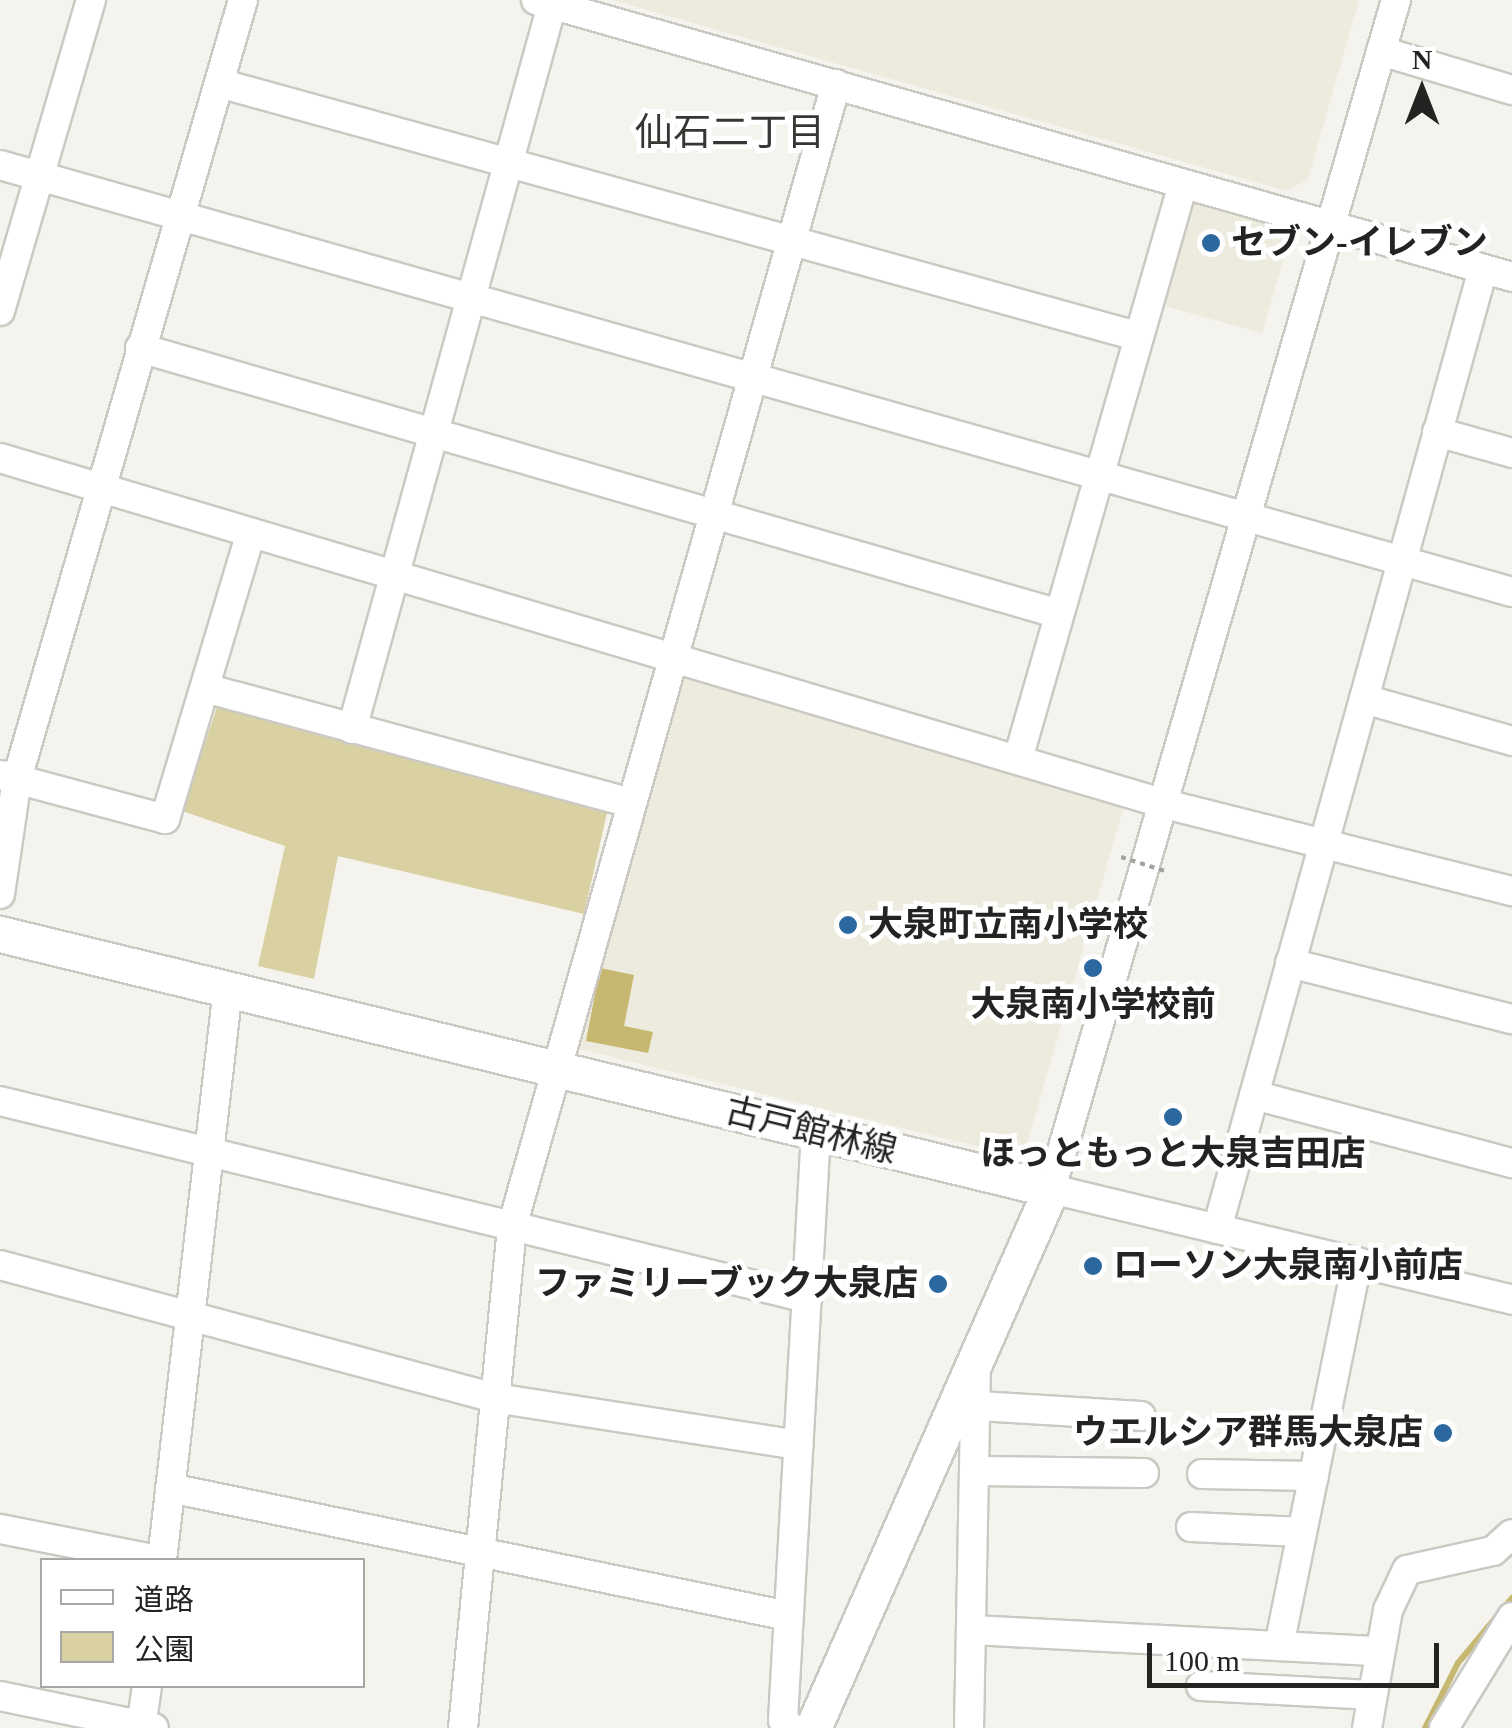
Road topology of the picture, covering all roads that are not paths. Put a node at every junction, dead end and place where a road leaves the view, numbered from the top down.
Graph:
1 (91, 0) edge
2 (243, 0) edge
3 (1396, 0) edge
4 (544, 2) edge
5 (1381, 51) junction
6 (219, 83) junction
7 (836, 84) junction
8 (1512, 90) edge
9 (508, 160) junction
10 (0, 164) edge
11 (40, 175) junction
12 (1183, 184) junction
13 (180, 212) junction
14 (1328, 221) junction
15 (793, 238) junction
16 (1482, 269) junction
17 (1512, 277) edge
18 (472, 300) junction
19 (0, 311) edge
20 (1137, 336) junction
21 (140, 348) junction
22 (756, 377) junction
23 (1437, 432) junction
24 (433, 437) junction
25 (1512, 452) edge
26 (0, 458) edge
27 (1100, 474) junction
28 (100, 487) junction
29 (716, 516) junction
30 (1247, 516) junction
31 (252, 533) junction
32 (1400, 560) junction
33 (396, 577) junction
34 (1512, 592) edge
35 (1059, 614) junction
36 (675, 659) junction
37 (206, 688) junction
38 (1364, 699) junction
39 (352, 729) junction
40 (1512, 741) edge
41 (1018, 759) junction
42 (9, 777) edge
43 (630, 804) junction
44 (1166, 804) junction
45 (1322, 845) junction
46 (1512, 891) edge
47 (0, 894) edge
48 (0, 934) edge
49 (1290, 963) junction
50 (228, 989) junction
51 (1512, 1019) edge
52 (553, 1068) junction
53 (1254, 1095) junction
54 (0, 1101) edge
55 (816, 1132) junction
56 (206, 1150) junction
57 (1512, 1163) edge
58 (1050, 1189) junction
59 (512, 1226) junction
60 (1218, 1229) junction
61 (1356, 1262) junction
62 (0, 1265) edge
63 (807, 1298) junction
64 (1512, 1300) edge
65 (185, 1315) junction
66 (976, 1353) junction
67 (495, 1398) junction
68 (978, 1406) junction
69 (1141, 1416) dead end
70 (798, 1444) junction
71 (979, 1471) junction
72 (1144, 1472) dead end
73 (1202, 1474) dead end
74 (1314, 1476) junction
75 (170, 1488) junction
76 (1191, 1528) dead end
77 (0, 1529) edge
78 (1302, 1532) junction
79 (1512, 1534) edge
80 (480, 1552) junction
81 (150, 1558) edge
82 (160, 1558) edge
83 (788, 1616) junction
84 (1512, 1618) edge
85 (972, 1630) junction
86 (1279, 1646) junction
87 (1378, 1651) junction
88 (1201, 1686) dead end
89 (147, 1688) edge
90 (1370, 1695) junction
91 (0, 1696) edge
92 (146, 1727) edge
93 (463, 1728) edge
94 (792, 1728) edge
95 (813, 1728) edge
96 (969, 1728) edge
97 (1367, 1728) edge
98 (1444, 1728) edge

1 - 11 street
2 - 6 street
3 - 5 street
4 - 7 street
4 - 9 street
5 - 8 street
5 - 14 street
6 - 9 street
6 - 13 street
7 - 12 street
7 - 15 street
9 - 15 street
9 - 18 street
10 - 11 street
11 - 13 street
11 - 19 street
12 - 14 street
12 - 20 street
13 - 18 street
13 - 21 street
14 - 16 street
14 - 30 street
15 - 20 street
15 - 22 street
16 - 17 street
16 - 23 street
18 - 22 street
18 - 24 street
20 - 27 street
21 - 24 street
21 - 28 street
22 - 27 street
22 - 29 street
23 - 25 street
23 - 32 street
24 - 29 street
24 - 33 street
26 - 28 street
27 - 30 street
27 - 35 street
28 - 31 street
28 - 42 street
29 - 35 street
29 - 36 street
30 - 32 street
30 - 44 street
31 - 33 street
31 - 37 street
32 - 34 street
32 - 38 street
33 - 36 street
33 - 39 street
35 - 41 street
36 - 41 street
36 - 43 street
37 - 39 street
37 - 42 street
38 - 40 street
38 - 45 street
39 - 43 street
41 - 44 street
42 - 47 street
43 - 52 street
44 - 45 street
44 - 58 street
45 - 46 street
45 - 49 street
48 - 50 main road, 古戸館林線
49 - 51 street
49 - 53 street
50 - 52 main road, 古戸館林線
50 - 56 street
52 - 55 main road, 古戸館林線
52 - 59 street
53 - 57 street
53 - 60 street
54 - 56 street
55 - 58 main road, 古戸館林線
55 - 63 street
56 - 59 street
56 - 65 street
58 - 60 street
58 - 66 main road
59 - 63 street
59 - 67 street
60 - 61 street
61 - 64 street
61 - 74 street
62 - 65 street
63 - 70 street
65 - 67 street
65 - 75 street
66 - 68 street
66 - 95 main road
67 - 70 street
67 - 80 street
68 - 69 street
68 - 71 street
70 - 83 street
71 - 72 street
71 - 85 street
73 - 74 street
74 - 78 street
75 - 80 street
75 - 82 street
76 - 78 street
77 - 81 street
78 - 86 street
79 - 87 street
80 - 83 street
80 - 93 street
83 - 94 street
84 - 98 street
85 - 86 street
85 - 96 street
86 - 87 street
87 - 90 street
88 - 90 street
89 - 92 street
90 - 97 street
91 - 92 street

